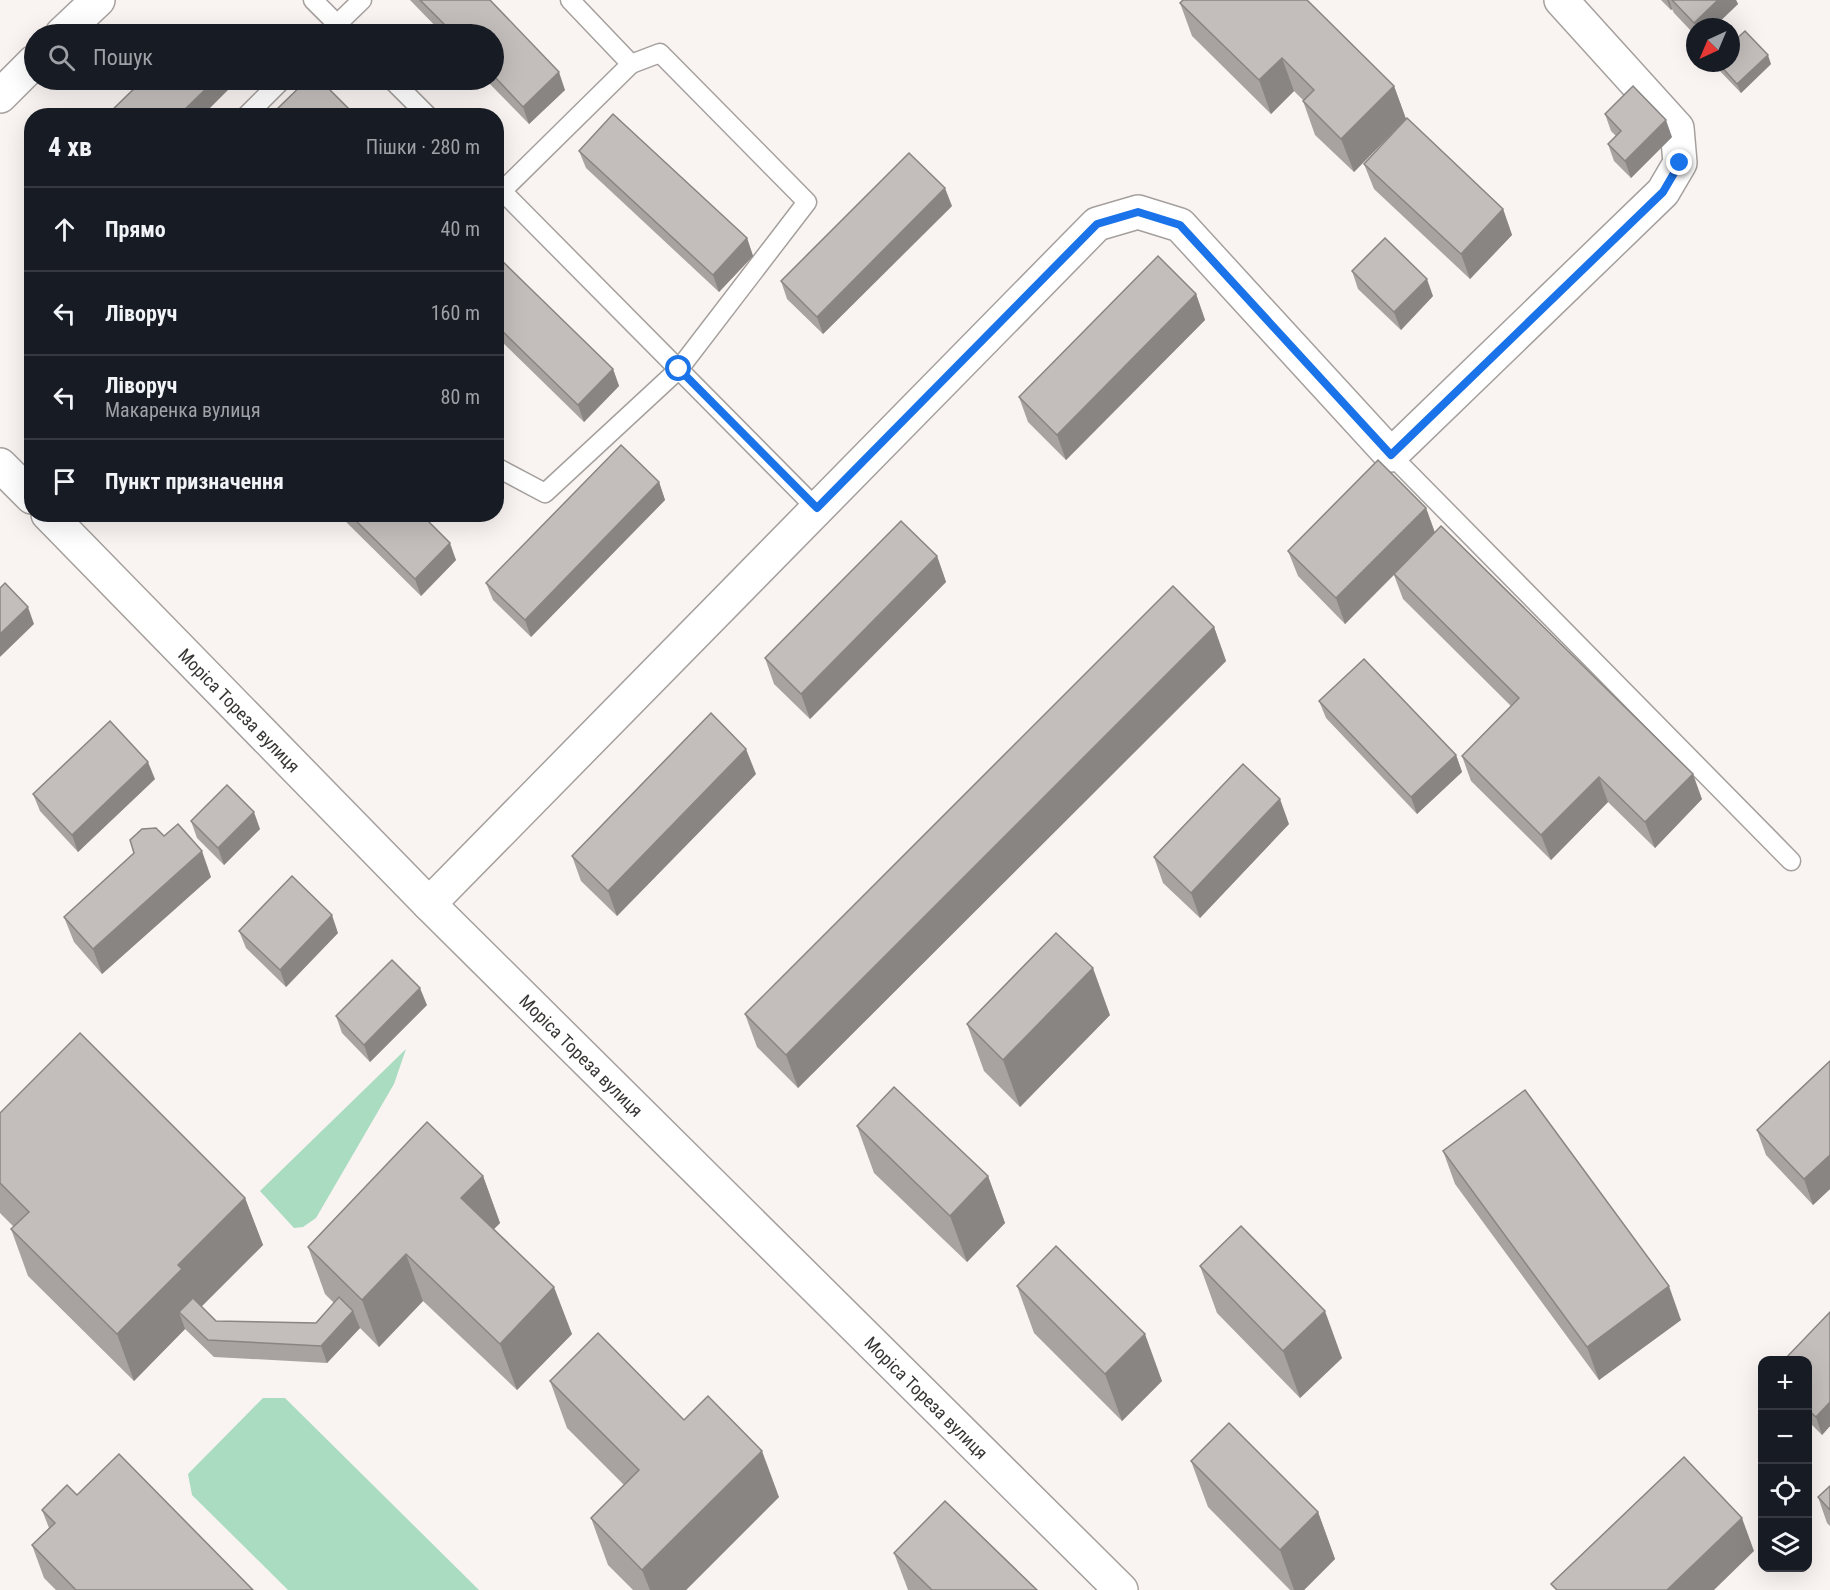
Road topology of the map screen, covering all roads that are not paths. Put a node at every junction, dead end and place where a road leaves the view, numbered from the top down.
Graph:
1 (98, 0) edge
2 (313, 0) edge
3 (362, 0) edge
4 (570, 0) edge
5 (1561, 0) edge
6 (73, 24) edge
7 (332, 24) edge
8 (343, 24) edge
9 (631, 64) junction
10 (24, 72) edge
11 (272, 90) edge
12 (402, 90) edge
13 (0, 96) edge
14 (254, 108) edge
15 (420, 108) edge
16 (504, 186) edge
17 (504, 196) edge
18 (679, 369) junction
19 (1391, 455) junction
20 (0, 465) edge
21 (504, 471) edge
22 (24, 489) edge
23 (817, 508) junction
24 (56, 522) edge
25 (1791, 861) dead end
26 (429, 904) junction
27 (1121, 1590) edge

1 - 6 street
2 - 7 lane
3 - 8 lane
4 - 9 lane
5 - 19 street
9 - 16 lane
9 - 18 lane
10 - 13 street
11 - 14 lane
12 - 15 lane
17 - 18 lane
18 - 21 lane
18 - 23 lane
19 - 23 street
19 - 25 lane
20 - 22 street
23 - 26 street
24 - 26 street, Моріса Тореза вулиця
26 - 27 street, Моріса Тореза вулиця

